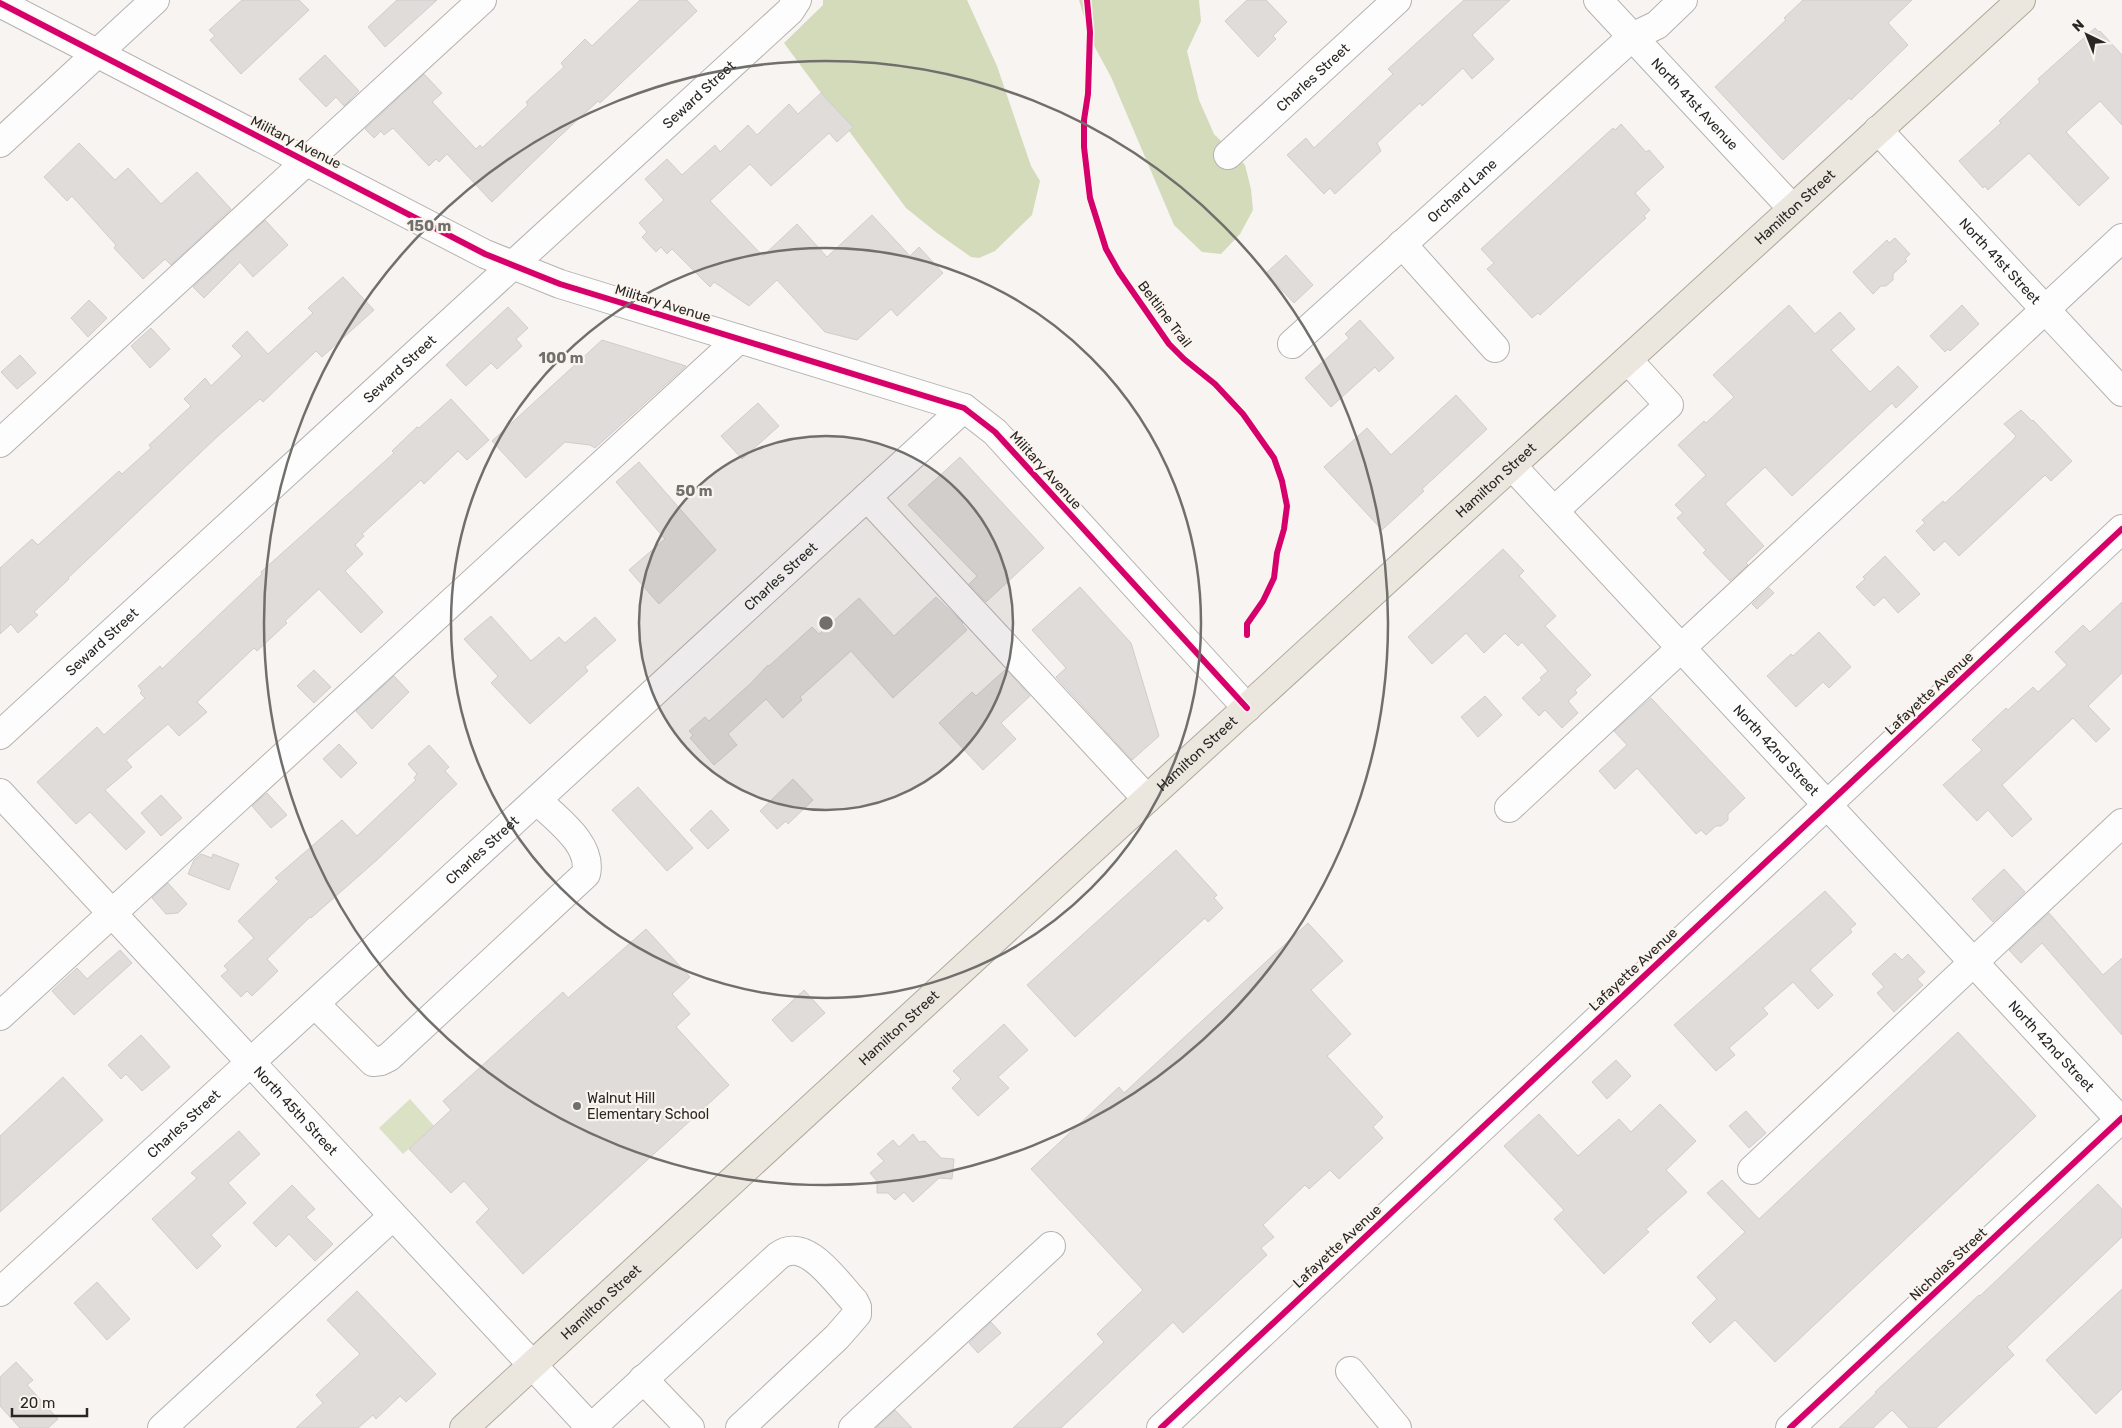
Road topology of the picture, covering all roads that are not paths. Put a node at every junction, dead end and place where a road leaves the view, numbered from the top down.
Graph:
1 (155, 0) edge
2 (482, 0) edge
3 (797, 0) edge
4 (1397, 0) edge
5 (1598, 0) edge
6 (1683, 0) edge
7 (2021, 0) edge
8 (0, 2) edge
9 (1632, 37) junction
10 (97, 53) junction
11 (1878, 130) junction
12 (0, 143) edge
13 (1228, 155) dead end
14 (308, 162) junction
15 (1792, 208) junction
16 (2122, 238) edge
17 (1402, 244) junction
18 (512, 265) junction
19 (2045, 309) junction
20 (739, 339) junction
21 (1292, 344) dead end
22 (1495, 348) dead end
23 (1628, 360) junction
24 (2122, 392) edge
25 (964, 408) junction
26 (0, 442) edge
27 (1512, 466) junction
28 (867, 497) junction
29 (1554, 511) junction
30 (2122, 530) edge
31 (1682, 647) junction
32 (1247, 708) junction
33 (0, 735) edge
34 (0, 793) edge
35 (1147, 799) junction
36 (537, 800) junction
37 (1827, 805) junction
38 (1509, 808) dead end
39 (2122, 823) edge
40 (112, 914) junction
41 (1973, 962) junction
42 (315, 1004) junction
43 (0, 1016) edge
44 (250, 1063) junction
45 (2121, 1120) edge
46 (1752, 1170) dead end
47 (393, 1216) junction
48 (1051, 1246) dead end
49 (0, 1292) edge
50 (533, 1366) junction
51 (1350, 1371) dead end
52 (644, 1379) junction
53 (162, 1428) edge
54 (464, 1428) edge
55 (591, 1428) edge
56 (690, 1428) edge
57 (740, 1428) edge
58 (853, 1428) edge
59 (1161, 1428) edge
60 (1397, 1428) edge
61 (1790, 1428) edge

1 - 10 street
2 - 14 street
3 - 18 street, Seward Street
4 - 13 street, Charles Street
5 - 9 street, North 41st Avenue
6 - 9 street, Orchard Lane
7 - 11 main road, Hamilton Street
8 - 10 street, Military Avenue
9 - 15 street, North 41st Avenue
9 - 17 street, Orchard Lane
10 - 12 street
10 - 14 street, Military Avenue
11 - 15 main road, Hamilton Street
11 - 19 street, North 41st Street
14 - 18 street, Military Avenue
14 - 26 street
15 - 23 main road, Hamilton Street
16 - 19 street
17 - 21 street, Orchard Lane
17 - 22 street
18 - 20 street, Military Avenue
18 - 33 street, Seward Street
19 - 24 street, North 41st Street
19 - 31 street
20 - 25 street, Military Avenue
20 - 40 street
23 - 27 main road, Hamilton Street
23 - 29 street
25 - 28 street, Charles Street
25 - 32 street, Military Avenue
27 - 29 street, North 42nd Street
27 - 32 main road, Hamilton Street
28 - 35 street
28 - 36 street, Charles Street
29 - 31 street, North 42nd Street
30 - 37 street, Lafayette Avenue
31 - 37 street, North 42nd Street
31 - 38 street
32 - 35 main road, Hamilton Street
34 - 40 street, North 45th Street
35 - 50 main road, Hamilton Street
36 - 42 street, Charles Street
36 - 42 street
37 - 41 street, North 42nd Street
37 - 59 street, Lafayette Avenue
39 - 41 street
40 - 43 street
40 - 44 street, North 45th Street
41 - 45 street, North 42nd Street
41 - 46 street
42 - 44 street, Charles Street
44 - 47 street, North 45th Street
44 - 49 street, Charles Street
45 - 61 street, Nicholas Street
47 - 50 street, North 45th Street
47 - 53 street
48 - 58 street
50 - 54 main road, Hamilton Street
50 - 55 street, North 45th Street
51 - 60 street
52 - 55 street
52 - 56 street
52 - 57 street

